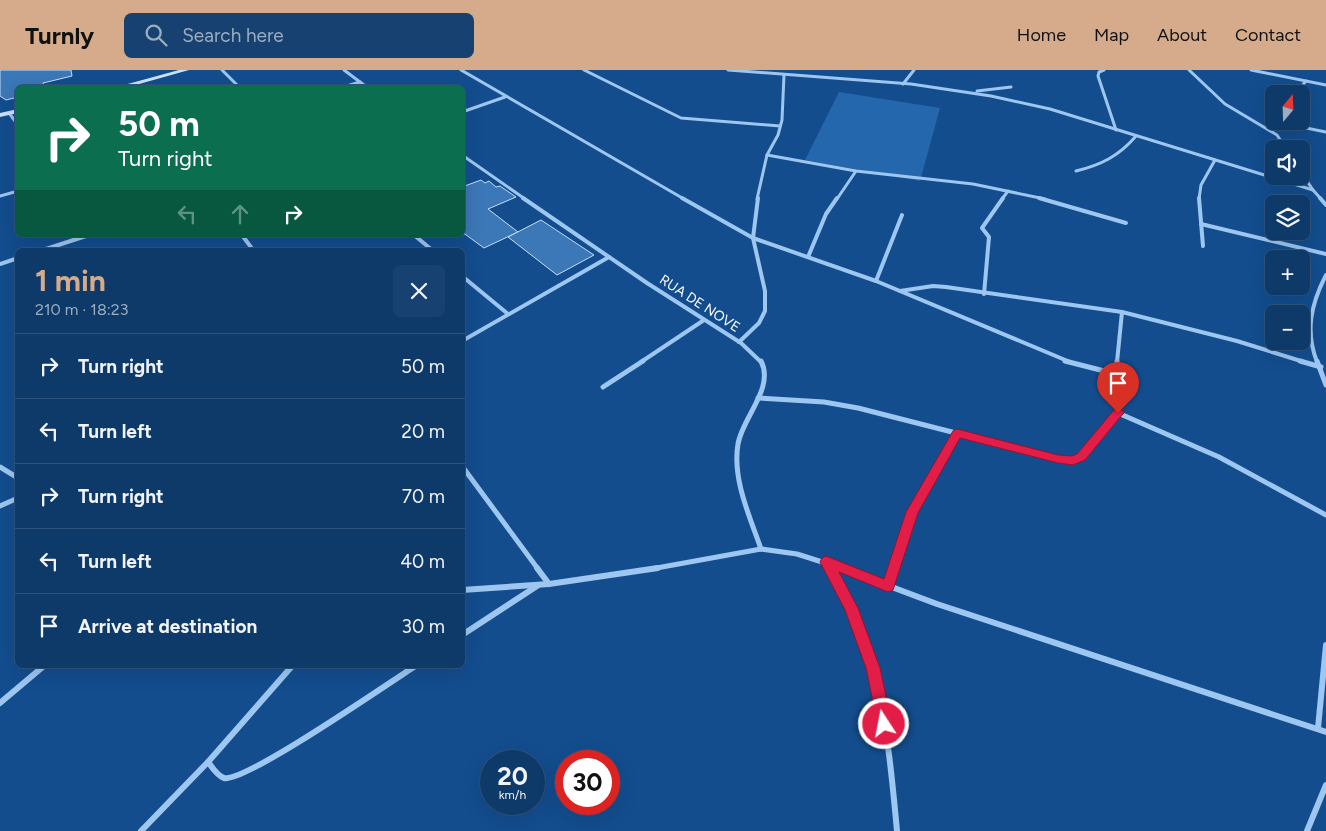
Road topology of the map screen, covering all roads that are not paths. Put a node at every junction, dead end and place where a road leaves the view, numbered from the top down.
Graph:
1 (186, 70) edge
2 (222, 70) edge
3 (344, 70) edge
4 (461, 70) edge
5 (584, 70) edge
6 (728, 70) edge
7 (914, 70) edge
8 (1094, 70) edge
9 (1104, 70) edge
10 (1189, 70) edge
11 (1251, 70) edge
12 (175, 71) edge
13 (1100, 72) junction
14 (784, 75) junction
15 (1306, 81) junction
16 (360, 82) junction
17 (903, 84) junction
18 (123, 85) edge
19 (237, 85) edge
20 (350, 85) edge
21 (364, 85) edge
22 (1303, 85) edge
23 (1326, 85) edge
24 (1011, 87) dead end
25 (971, 92) junction
26 (505, 97) junction
27 (465, 111) edge
28 (15, 112) edge
29 (9, 113) junction
30 (0, 115) edge
31 (15, 121) edge
32 (780, 126) junction
33 (1310, 129) edge
34 (1116, 130) junction
35 (1277, 130) edge
36 (1326, 132) edge
37 (1277, 135) junction
38 (1136, 136) junction
39 (1280, 140) edge
40 (767, 156) junction
41 (465, 157) edge
42 (1214, 160) junction
43 (856, 171) junction
44 (1076, 171) dead end
45 (1310, 185) edge
46 (1313, 190) junction
47 (1008, 191) junction
48 (15, 192) edge
49 (0, 196) edge
50 (1326, 205) edge
51 (902, 215) dead end
52 (1126, 223) dead end
53 (1201, 224) junction
54 (83, 237) edge
55 (243, 237) edge
56 (416, 237) edge
57 (753, 238) junction
58 (1203, 246) dead end
59 (49, 248) edge
60 (252, 248) edge
61 (430, 248) edge
62 (1326, 254) edge
63 (609, 257) junction
64 (808, 257) junction
65 (15, 259) edge
66 (0, 264) edge
67 (1326, 275) edge
68 (465, 278) edge
69 (876, 282) junction
70 (900, 291) junction
71 (984, 294) junction
72 (1122, 312) junction
73 (508, 314) junction
74 (704, 320) junction
75 (465, 339) edge
76 (739, 342) junction
77 (1322, 367) junction
78 (1116, 374) junction
79 (1326, 385) edge
80 (603, 387) dead end
81 (758, 398) junction
82 (1118, 413) junction
83 (957, 434) junction
84 (0, 466) edge
85 (465, 470) edge
86 (15, 476) edge
87 (15, 499) edge
88 (0, 506) edge
89 (1326, 515) edge
90 (761, 549) junction
91 (826, 562) junction
92 (548, 584) junction
93 (539, 585) junction
94 (888, 586) junction
95 (465, 590) edge
96 (465, 633) edge
97 (1326, 645) edge
98 (41, 668) edge
99 (290, 668) edge
100 (412, 668) edge
101 (0, 703) edge
102 (1318, 728) junction
103 (1326, 732) edge
104 (208, 762) junction
105 (1326, 785) edge
106 (141, 831) edge
107 (898, 831) edge
108 (1307, 831) edge

1 - 12 main road
2 - 19 street
3 - 16 street
4 - 26 street
5 - 32 street
6 - 14 street
7 - 17 street
8 - 13 street
9 - 13 street
10 - 37 street
11 - 15 street
12 - 18 main road
13 - 34 street
14 - 17 street
14 - 32 street
15 - 22 street
15 - 23 street
16 - 20 street
16 - 21 street
17 - 25 street
24 - 25 street
25 - 34 street
26 - 27 street
26 - 57 street
28 - 29 main road
29 - 30 main road
29 - 31 street
32 - 40 street
33 - 36 street
34 - 38 street
35 - 37 street
37 - 39 street
38 - 42 street
38 - 44 street
40 - 43 street
40 - 57 street
41 - 63 street, RUA DE NOVE
42 - 46 street
42 - 53 street
43 - 47 street
43 - 64 street
45 - 46 street
46 - 50 street
47 - 52 street
47 - 71 street
48 - 49 street
51 - 69 street
53 - 58 street
53 - 62 street
54 - 59 street
55 - 60 street
56 - 61 street
57 - 64 street
57 - 76 street
63 - 73 street
63 - 74 street, RUA DE NOVE
64 - 69 street
65 - 66 street
67 - 77 street
68 - 73 street
69 - 70 street
70 - 71 street
70 - 78 street
71 - 72 street
72 - 77 street
72 - 78 street
73 - 75 street
74 - 76 street, RUA DE NOVE
74 - 80 street
76 - 81 street, RUA DE NOVE
77 - 79 street
78 - 82 street
81 - 83 street
81 - 90 street, RUA DE NOVE
82 - 83 street
82 - 89 street
83 - 94 street
84 - 86 street
85 - 92 street
87 - 88 street
90 - 91 street
90 - 92 street
91 - 94 street
91 - 107 street
92 - 93 street
93 - 95 street
93 - 96 street
94 - 102 street
97 - 102 street
98 - 101 street
99 - 104 street
100 - 104 street
102 - 103 street
104 - 106 street
105 - 108 street

